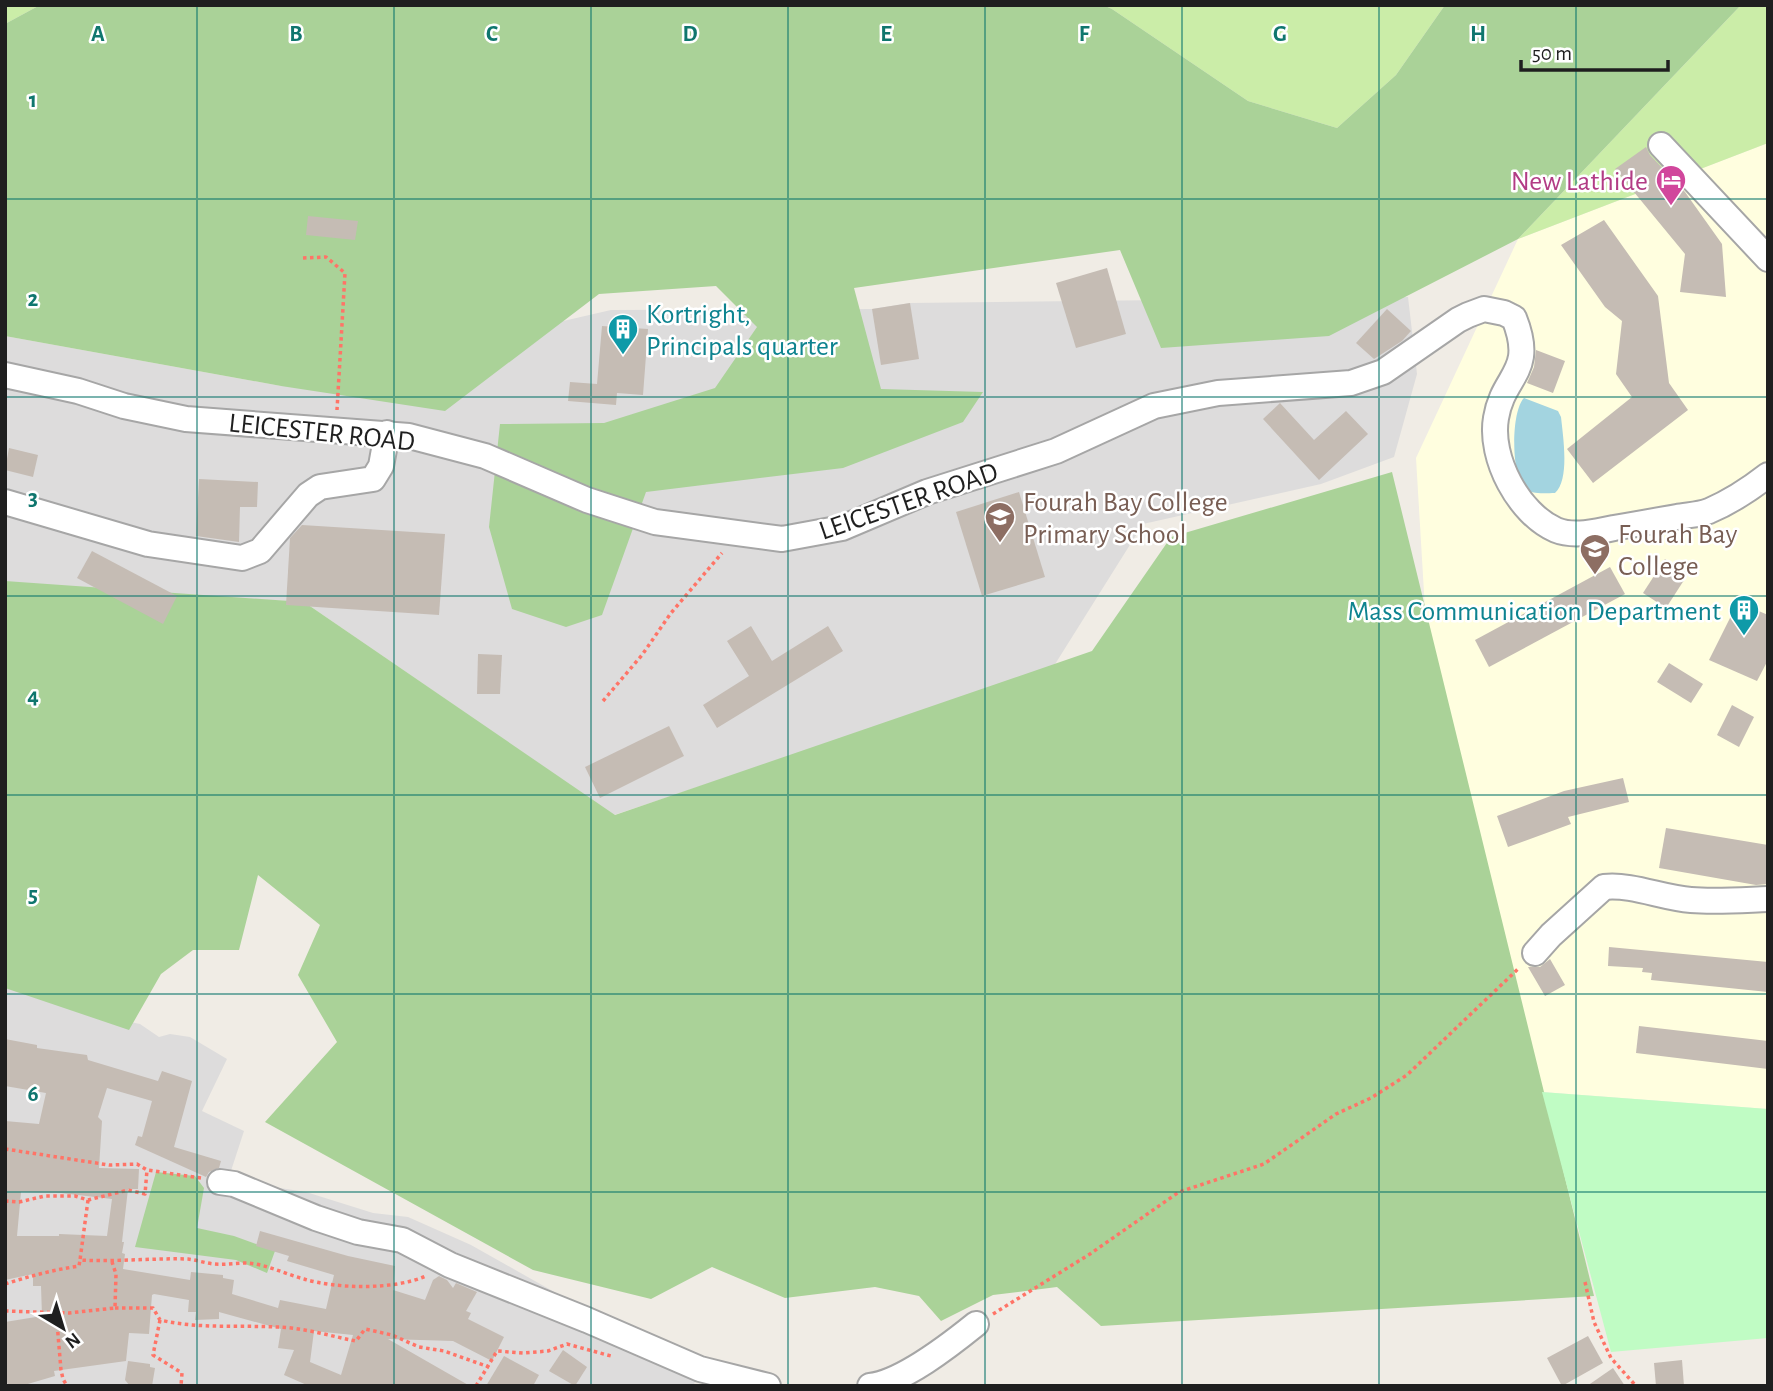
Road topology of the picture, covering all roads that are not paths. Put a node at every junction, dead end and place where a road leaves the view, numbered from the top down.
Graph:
1 (1661, 145) dead end
2 (1768, 259) edge
3 (5, 375) edge
4 (387, 433) junction
5 (1768, 475) edge
6 (5, 502) edge
7 (1768, 899) edge
8 (1535, 953) road end
9 (220, 1182) road end
10 (976, 1324) road end
11 (768, 1386) edge
12 (870, 1386) edge

1 - 2 street
3 - 4 street, LEICESTER ROAD
4 - 5 street, LEICESTER ROAD
4 - 6 street
7 - 8 street
9 - 11 street
10 - 12 street

